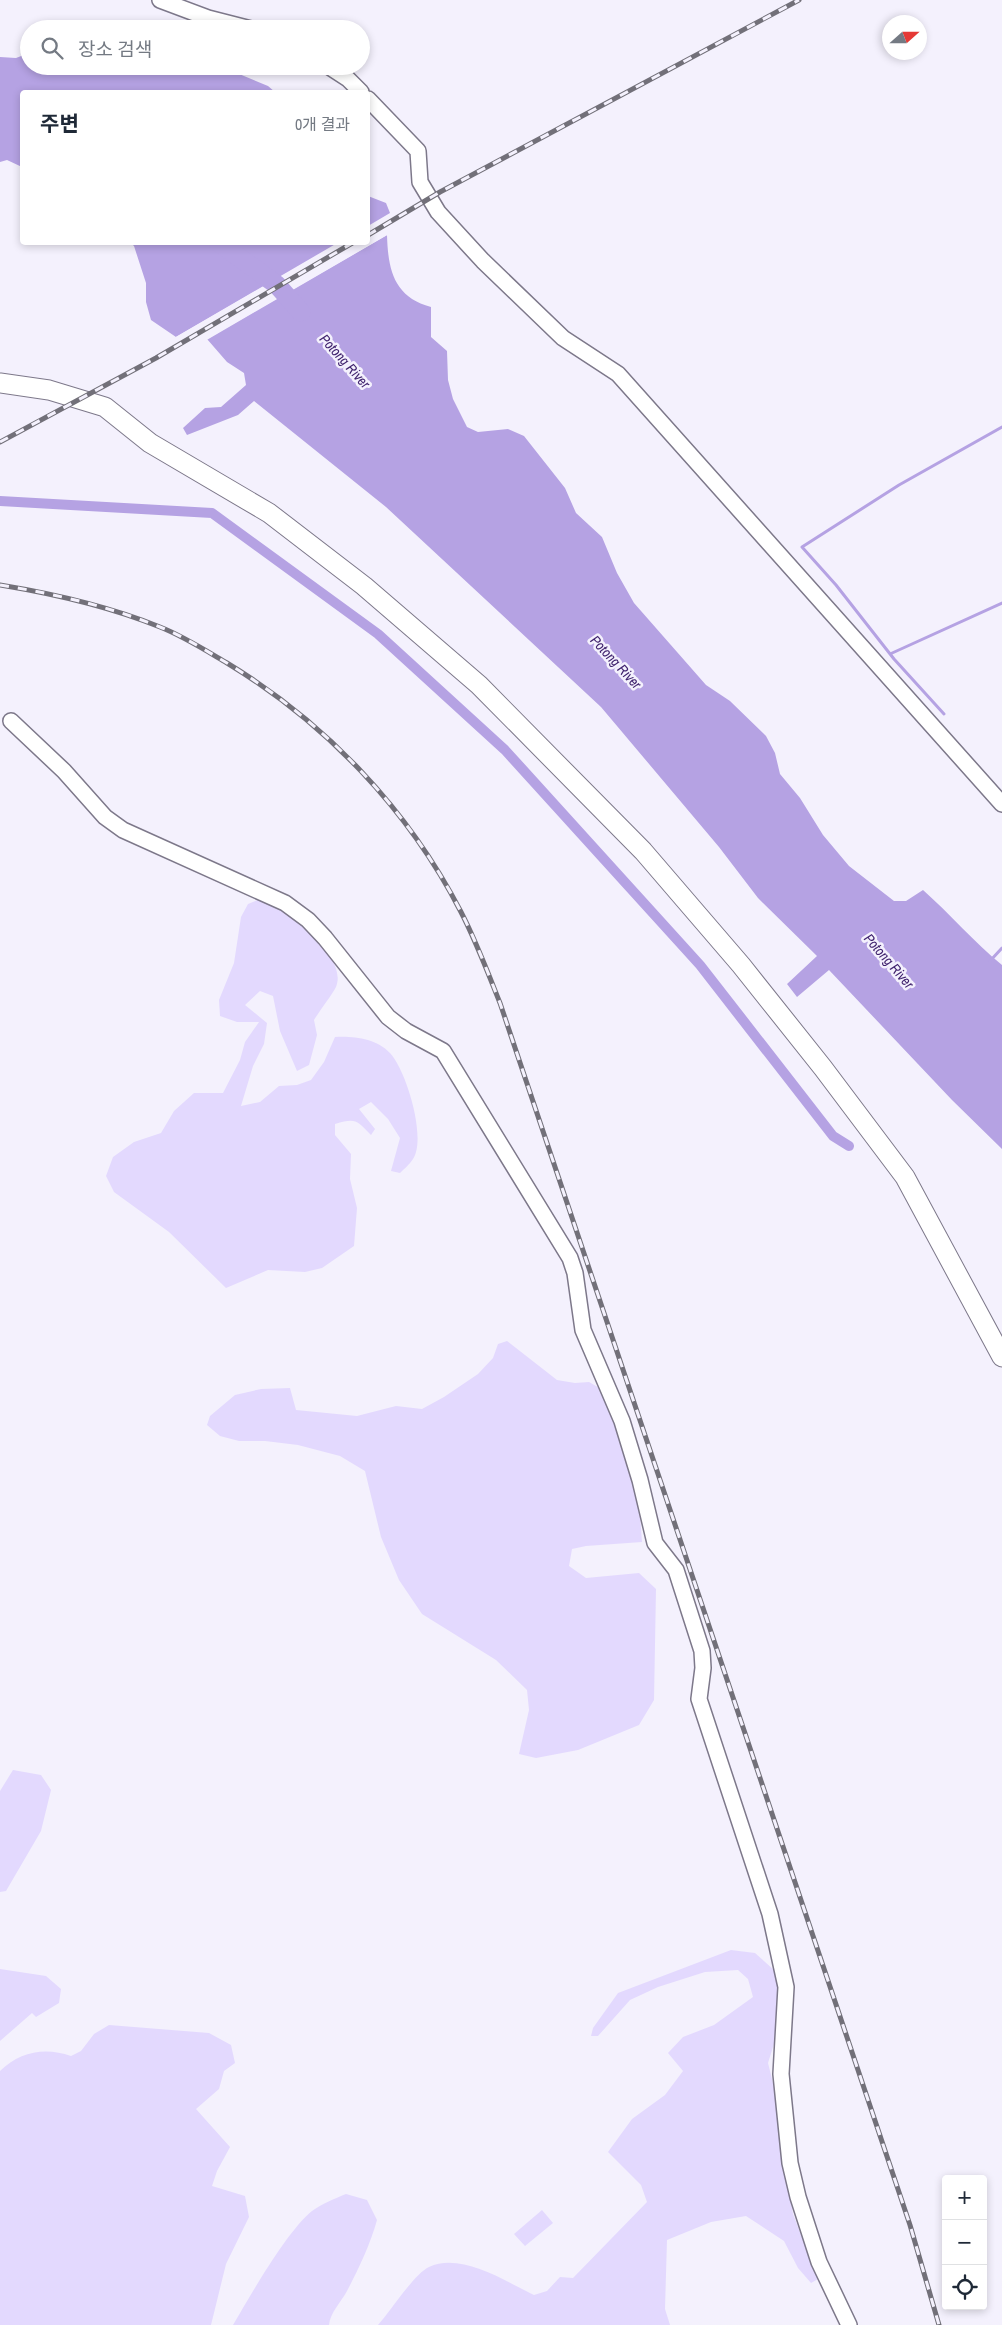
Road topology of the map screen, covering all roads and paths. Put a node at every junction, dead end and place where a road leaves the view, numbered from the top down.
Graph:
1 (160, 0) edge
2 (216, 20) edge
3 (342, 75) edge
4 (359, 90) edge
5 (370, 101) edge
6 (0, 383) edge
7 (11, 721) dead end
8 (1002, 804) edge
9 (1002, 1357) edge
10 (849, 2325) edge

1 - 2 street
3 - 4 street
5 - 8 street
6 - 9 main road
7 - 10 street

